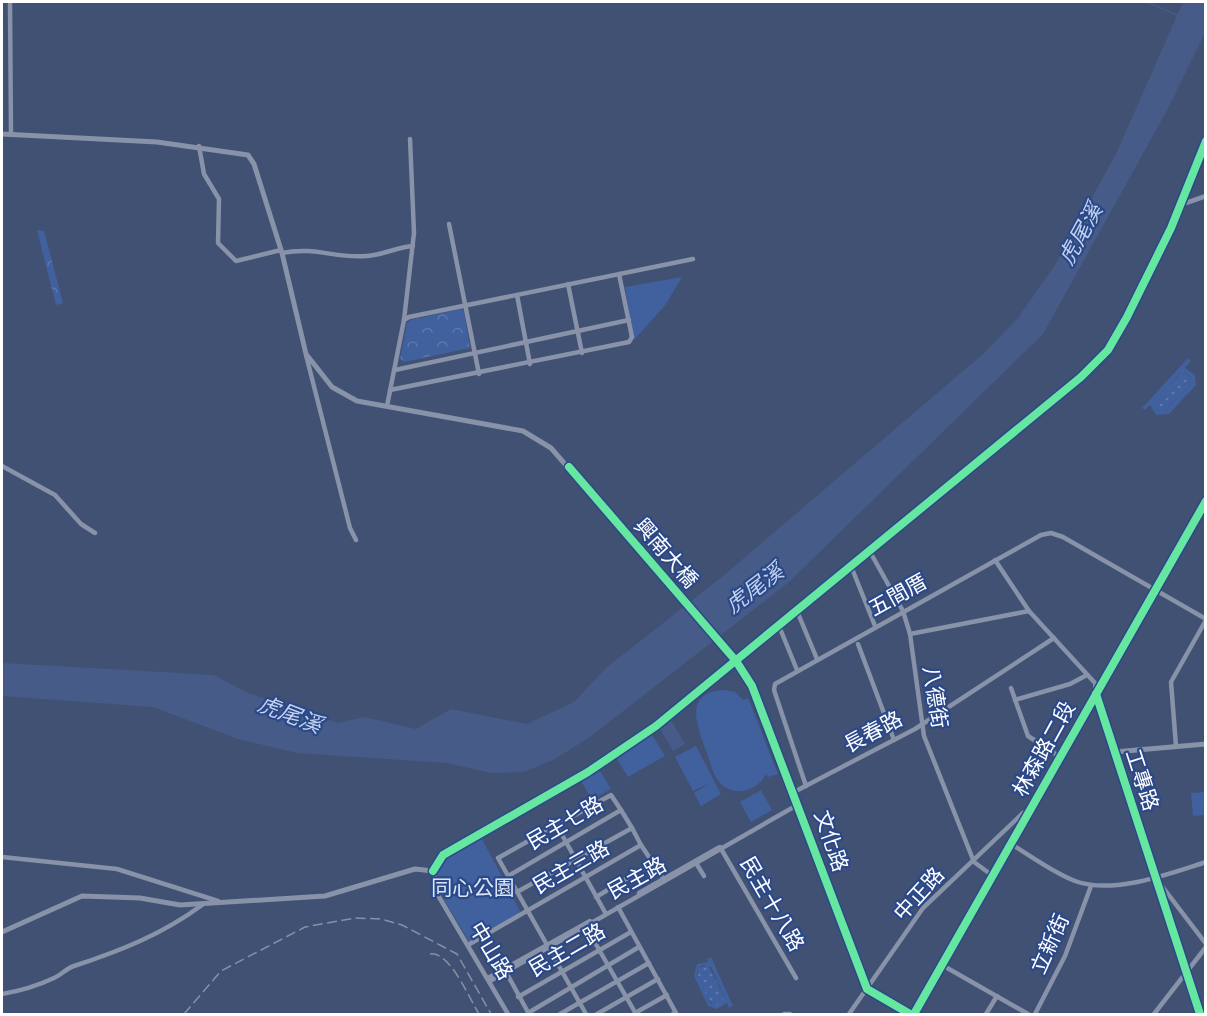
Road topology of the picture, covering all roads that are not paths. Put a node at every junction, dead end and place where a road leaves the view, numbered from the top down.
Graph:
1 (10, 2) edge
2 (2, 134) edge
3 (11, 135) junction
4 (410, 139) dead end
5 (1206, 141) edge
6 (199, 146) junction
7 (1206, 196) edge
8 (1180, 206) junction
9 (449, 224) dead end
10 (413, 246) junction
11 (282, 252) junction
12 (693, 258) dead end
13 (620, 274) junction
14 (568, 284) junction
15 (517, 295) junction
16 (466, 306) junction
17 (404, 320) junction
18 (628, 320) junction
19 (578, 330) junction
20 (525, 341) junction
21 (474, 351) junction
22 (582, 353) junction
23 (306, 354) junction
24 (530, 364) junction
25 (395, 370) junction
26 (479, 374) junction
27 (390, 390) junction
28 (387, 406) junction
29 (2, 466) edge
30 (1206, 501) edge
31 (94, 533) dead end
32 (356, 540) dead end
33 (869, 550) junction
34 (995, 560) junction
35 (851, 566) junction
36 (1155, 588) junction
37 (797, 611) junction
38 (903, 611) junction
39 (1029, 611) junction
40 (1206, 619) edge
41 (779, 626) junction
42 (875, 626) junction
43 (910, 634) junction
44 (1054, 638) junction
45 (858, 644) dead end
46 (817, 659) junction
47 (735, 661) junction
48 (797, 670) junction
49 (1087, 675) junction
50 (1011, 688) dead end
51 (1096, 693) junction
52 (1016, 700) junction
53 (920, 726) junction
54 (894, 740) junction
55 (1206, 744) edge
56 (1176, 746) junction
57 (1114, 752) junction
58 (1060, 757) junction
59 (806, 786) junction
60 (794, 792) junction
61 (799, 804) junction
62 (621, 810) junction
63 (1029, 811) junction
64 (556, 824) junction
65 (632, 828) junction
66 (565, 841) junction
67 (1011, 844) junction
68 (641, 845) junction
69 (720, 847) junction
70 (2, 857) edge
71 (575, 859) junction
72 (696, 862) junction
73 (974, 862) junction
74 (1206, 862) edge
75 (653, 863) junction
76 (433, 871) junction
77 (508, 876) junction
78 (704, 876) dead end
79 (993, 876) junction
80 (1155, 877) junction
81 (585, 878) junction
82 (664, 881) junction
83 (1091, 886) junction
84 (518, 892) junction
85 (596, 897) junction
86 (225, 903) junction
87 (202, 905) junction
88 (618, 907) junction
89 (529, 910) junction
90 (605, 913) junction
91 (586, 927) junction
92 (2, 932) edge
93 (631, 932) junction
94 (468, 945) junction
95 (549, 946) junction
96 (1206, 946) edge
97 (639, 947) junction
98 (599, 951) junction
99 (649, 963) junction
100 (942, 965) junction
101 (608, 966) junction
102 (505, 971) junction
103 (562, 972) junction
104 (1186, 974) junction
105 (796, 978) dead end
106 (658, 979) junction
107 (489, 980) junction
108 (616, 982) junction
109 (571, 988) junction
110 (867, 989) junction
111 (2, 994) edge
112 (667, 995) junction
113 (997, 996) junction
114 (519, 997) junction
115 (626, 998) junction
116 (579, 1004) junction
117 (508, 1014) edge
118 (528, 1014) edge
119 (560, 1014) edge
120 (586, 1014) edge
121 (597, 1014) edge
122 (634, 1014) edge
123 (672, 1014) edge
124 (849, 1014) edge
125 (912, 1014) edge
126 (986, 1014) edge
127 (1028, 1014) edge
128 (1035, 1014) edge
129 (1154, 1014) edge
130 (1200, 1014) edge

1 - 3 street
2 - 3 street
3 - 6 street
4 - 10 street
5 - 8 street
6 - 11 street
6 - 11 street
7 - 8 street
8 - 33 street
9 - 16 street
10 - 11 street
10 - 17 street
11 - 23 street
12 - 13 street
13 - 14 street
13 - 18 street
14 - 15 street
14 - 19 street
15 - 16 street
15 - 20 street
16 - 17 street
16 - 21 street
17 - 25 street
18 - 19 street
18 - 22 street
19 - 20 street
19 - 22 street
20 - 21 street
20 - 24 street
21 - 25 street
21 - 26 street
22 - 24 street
23 - 28 street, 興南大橋
23 - 32 street
24 - 26 street
25 - 27 street
26 - 27 street
27 - 28 street
28 - 47 street, 興南大橋
29 - 31 street
30 - 36 main road, 林森路二段
33 - 35 street
33 - 38 street, 八德街
34 - 36 street, 五間厝
34 - 38 street, 五間厝
34 - 39 street, 工專路
35 - 37 street
35 - 42 street
36 - 40 street, 五間厝
36 - 51 main road, 林森路二段
37 - 41 street
37 - 46 street
38 - 42 street, 五間厝
38 - 43 street, 八德街
39 - 43 street
39 - 44 street, 工專路
40 - 56 street
41 - 47 street
41 - 48 street
42 - 46 street, 五間厝
43 - 53 street, 八德街
44 - 49 street, 工專路
44 - 53 street, 長春路
45 - 54 street
46 - 48 street, 文化路
47 - 60 street, 文化路
47 - 76 street
48 - 59 street, 文化路
49 - 51 street, 工專路
49 - 52 street
50 - 52 street
51 - 57 street, 工專路
51 - 58 main road, 林森路二段
52 - 58 street
53 - 54 street, 長春路
53 - 73 street, 八德街
54 - 59 street, 長春路
55 - 56 street
56 - 57 street
57 - 80 street, 工專路
58 - 63 main road, 林森路二段
59 - 60 street, 長春路
60 - 61 street, 文化路
61 - 69 street, 民主路
61 - 110 street, 文化路
62 - 64 street
62 - 65 street, 民主七路
62 - 66 street, 民主七路
63 - 67 main road, 林森路二段
63 - 73 street, 中正路
64 - 66 street
64 - 77 street
65 - 68 street, 民主七路
65 - 71 street
66 - 71 street
66 - 77 street, 民主七路
67 - 79 main road, 林森路二段
67 - 83 street
68 - 75 street, 民主三路
68 - 81 street, 民主三路
69 - 72 street, 民主路
69 - 105 street, 民主十八路
70 - 86 street
71 - 81 street
71 - 84 street
72 - 78 street
72 - 82 street, 民主路
73 - 79 street
73 - 110 street, 中正路
74 - 80 street
75 - 82 street, 民主三路
75 - 85 street
76 - 86 street
76 - 94 street, 中山路
77 - 84 street
79 - 100 main road, 林森路二段
80 - 83 street
80 - 96 street, 工專路
80 - 104 street
81 - 85 street
81 - 89 street, 民主三路
82 - 88 street, 民主路
82 - 90 street
83 - 128 street, 立新街
84 - 89 street
85 - 90 street
86 - 87 street
87 - 92 street
87 - 111 street
88 - 90 street, 民主路
88 - 93 street
89 - 94 street, 民主三路
89 - 95 street
90 - 91 street, 民主路
90 - 95 street
91 - 95 street, 民主路
91 - 98 street
93 - 97 street
93 - 98 street, 民主二路
94 - 107 street, 中山路
95 - 102 street, 民主路
95 - 103 street
96 - 104 street
97 - 99 street
97 - 101 street
98 - 101 street
98 - 103 street, 民主二路
99 - 106 street
99 - 108 street
100 - 113 street
100 - 125 main road, 林森路二段
101 - 108 street
101 - 109 street
102 - 107 street, 民主路
102 - 114 street
103 - 109 street
103 - 114 street, 民主二路
104 - 129 street
104 - 130 street
106 - 112 street
106 - 115 street
107 - 117 street, 中山路
108 - 115 street
108 - 116 street
109 - 116 street
109 - 118 street
110 - 124 street, 中正路
110 - 125 street
112 - 122 street
112 - 123 street
113 - 126 street
113 - 127 street
114 - 118 street
115 - 121 street
115 - 122 street
116 - 119 street
116 - 120 street

